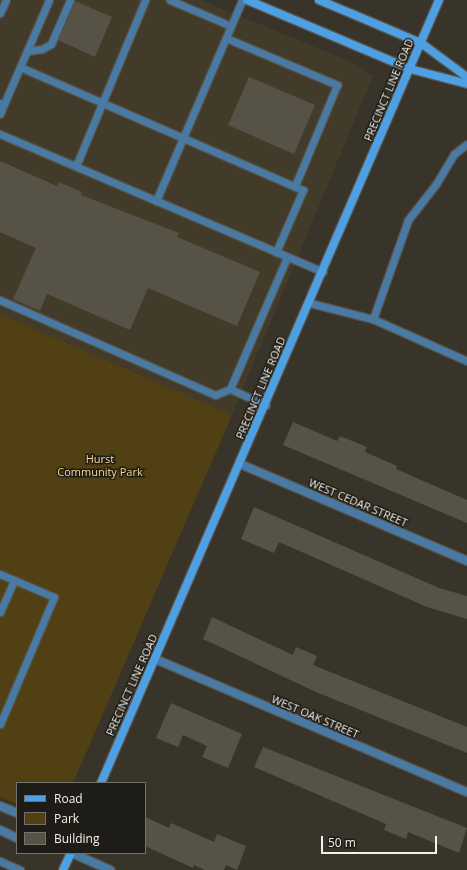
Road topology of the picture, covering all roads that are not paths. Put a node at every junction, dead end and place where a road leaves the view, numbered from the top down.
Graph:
1 (6, 0) edge
2 (49, 0) edge
3 (70, 0) edge
4 (145, 0) edge
5 (170, 0) edge
6 (242, 0) edge
7 (247, 0) edge
8 (320, 0) edge
9 (439, 0) edge
10 (0, 13) edge
11 (231, 26) junction
12 (226, 38) junction
13 (421, 43) junction
14 (28, 51) junction
15 (20, 67) junction
16 (410, 69) junction
17 (467, 77) edge
18 (467, 84) edge
19 (2, 103) edge
20 (102, 103) junction
21 (0, 114) edge
22 (0, 134) edge
23 (183, 138) junction
24 (467, 144) edge
25 (76, 166) junction
26 (295, 186) junction
27 (156, 201) junction
28 (276, 252) junction
29 (287, 257) junction
30 (323, 272) junction
31 (0, 300) edge
32 (310, 303) junction
33 (373, 319) junction
34 (467, 360) edge
35 (230, 388) junction
36 (266, 405) junction
37 (240, 464) junction
38 (467, 561) edge
39 (0, 574) edge
40 (14, 580) junction
41 (0, 612) edge
42 (155, 660) junction
43 (0, 724) edge
44 (101, 782) edge
45 (467, 792) edge
46 (0, 806) edge
47 (16, 813) edge
48 (0, 830) edge
49 (16, 838) edge
50 (71, 854) edge
51 (73, 854) edge
52 (0, 861) edge
53 (20, 870) edge
54 (63, 870) edge
55 (110, 870) edge

1 - 10 lane
2 - 14 lane
3 - 14 lane
4 - 20 lane
5 - 11 lane
6 - 11 lane
7 - 16 main road
8 - 13 main road
9 - 13 main road, PRECINCT LINE ROAD
11 - 12 lane
12 - 23 lane
12 - 26 lane
13 - 16 main road, PRECINCT LINE ROAD
13 - 17 main road
14 - 15 lane
15 - 19 lane
15 - 20 lane
16 - 18 main road
16 - 30 main road, PRECINCT LINE ROAD
19 - 21 lane
20 - 23 lane
20 - 25 lane
22 - 25 lane
23 - 26 lane
23 - 27 lane
24 - 33 lane
25 - 27 lane
26 - 28 lane
27 - 28 lane
28 - 29 lane
29 - 30 lane
29 - 35 lane
30 - 32 main road, PRECINCT LINE ROAD
31 - 35 lane
32 - 33 lane
32 - 36 main road, PRECINCT LINE ROAD
33 - 34 lane
35 - 36 lane
36 - 37 main road, PRECINCT LINE ROAD
37 - 38 street, WEST CEDAR STREET
37 - 42 main road, PRECINCT LINE ROAD
39 - 40 lane
40 - 41 lane
40 - 43 lane
42 - 44 main road, PRECINCT LINE ROAD
42 - 45 street, WEST OAK STREET
46 - 47 street
48 - 49 street
50 - 54 main road
51 - 55 street
52 - 53 lane

